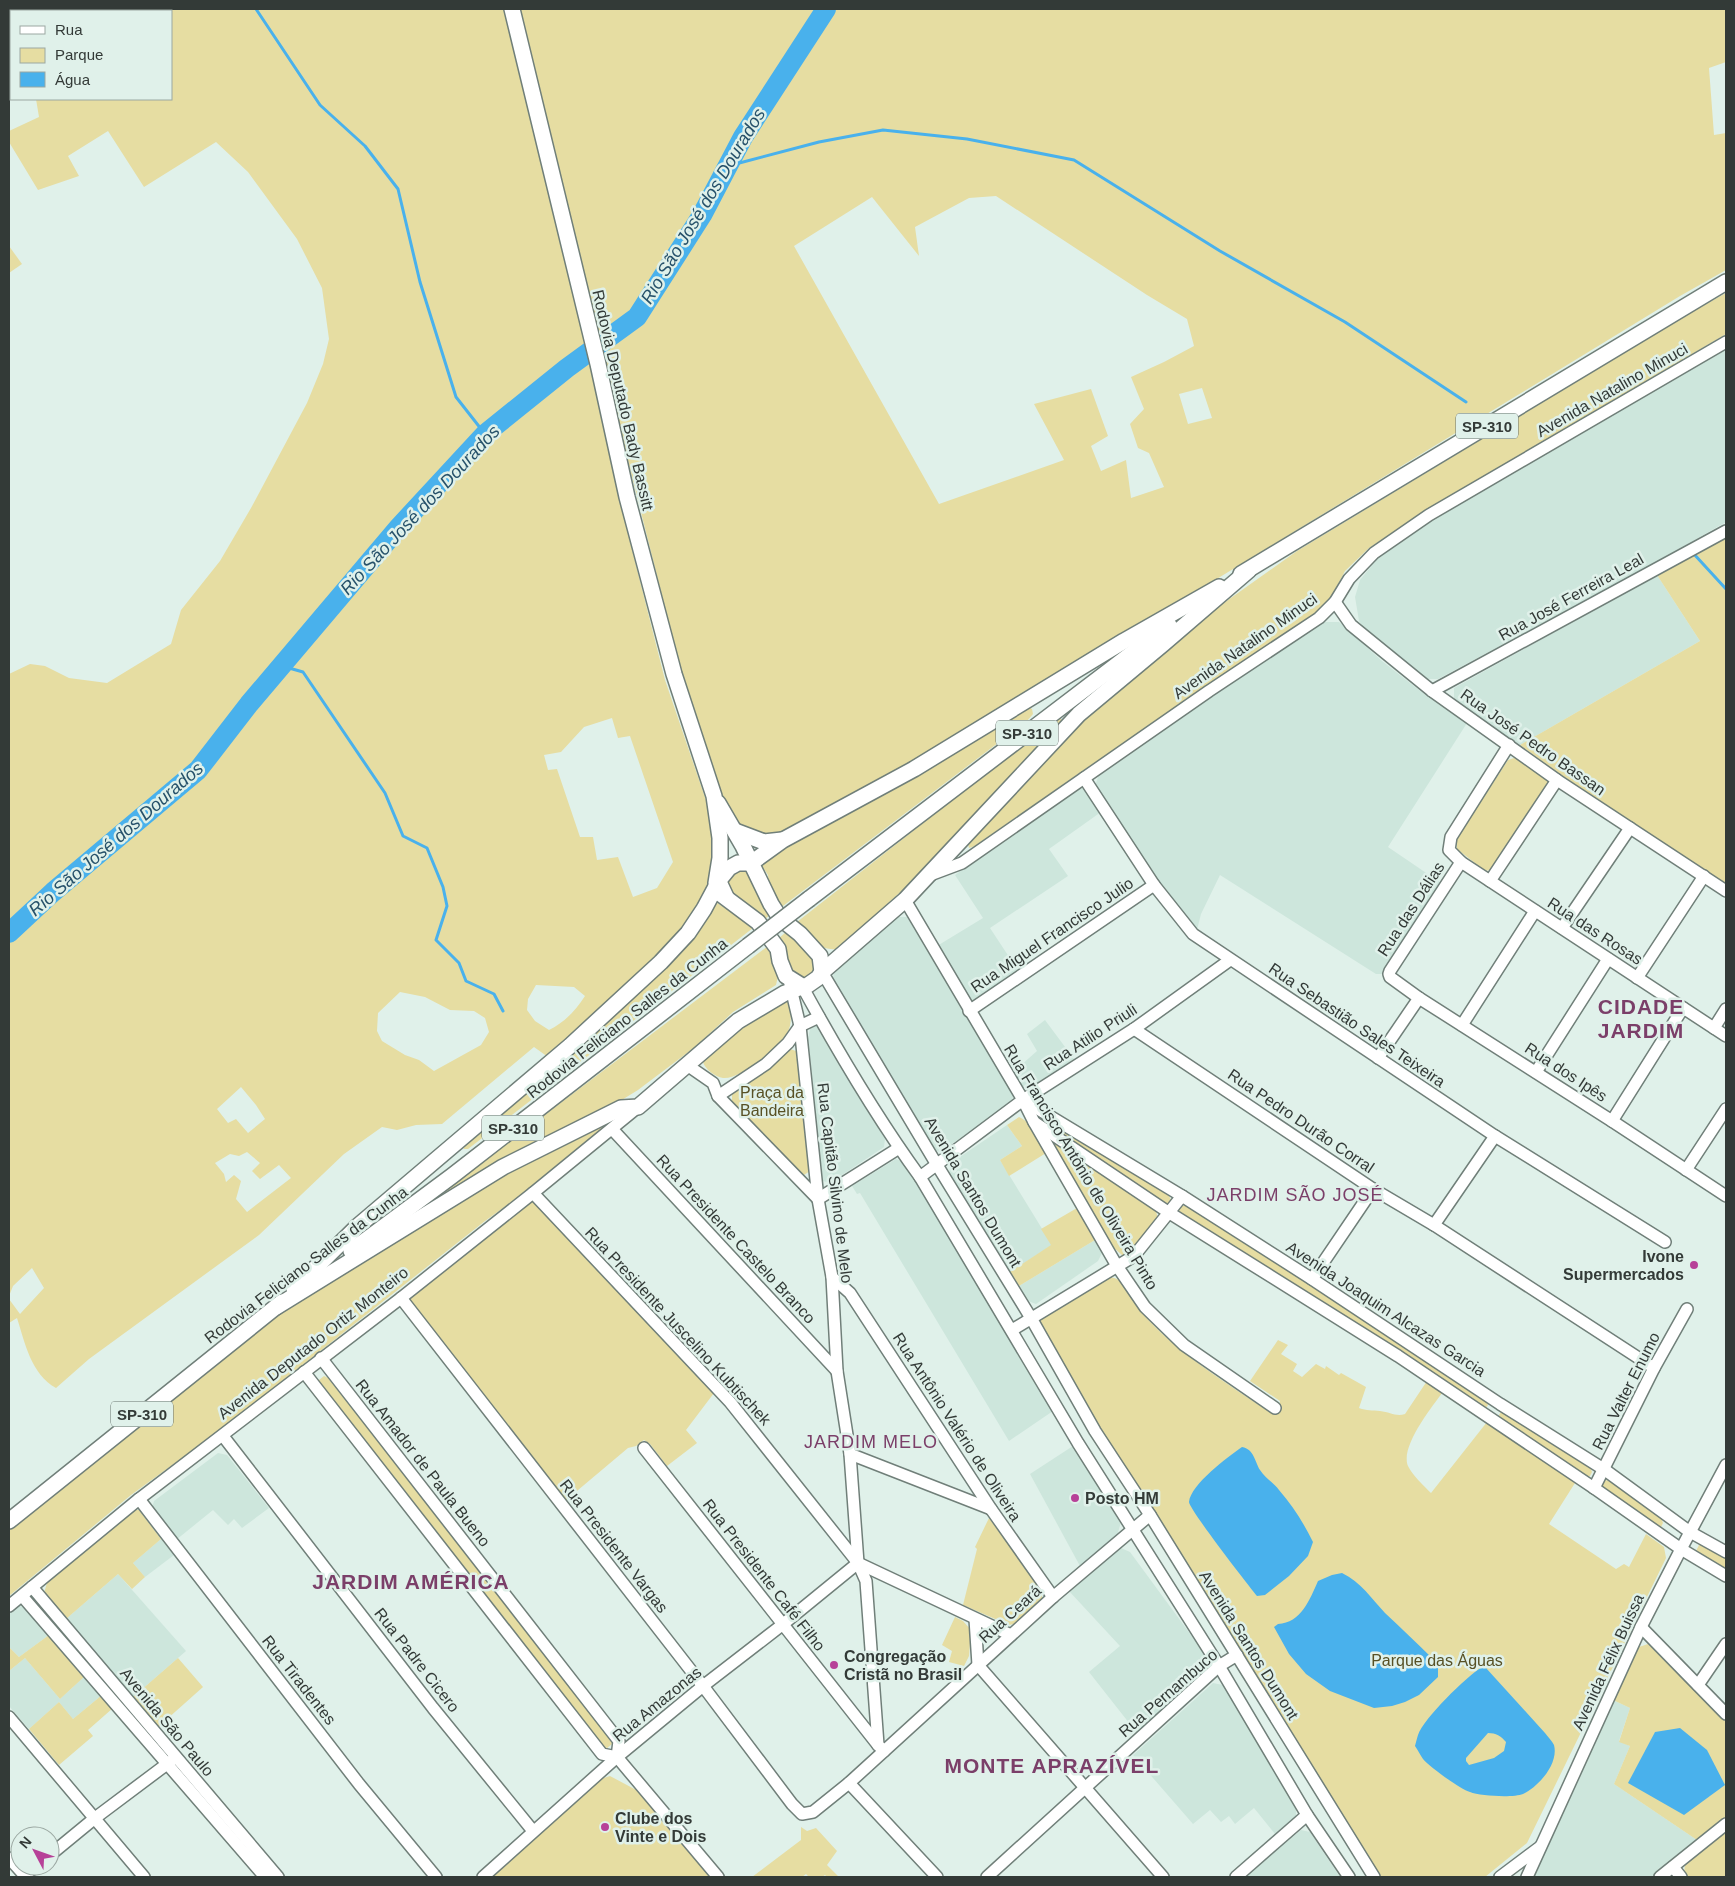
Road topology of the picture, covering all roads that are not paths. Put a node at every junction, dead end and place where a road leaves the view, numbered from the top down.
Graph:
1 (512, 9) edge
2 (1726, 282) edge
3 (1726, 342) edge
4 (1726, 531) edge
5 (1248, 570) junction
6 (1335, 602) junction
7 (1432, 691) junction
8 (1510, 745) junction
9 (1084, 778) junction
10 (1558, 780) junction
11 (714, 796) junction
12 (1630, 828) junction
13 (735, 831) junction
14 (783, 840) junction
15 (1450, 850) joint
16 (1461, 862) junction
17 (751, 863) junction
18 (928, 876) junction
19 (1704, 876) junction
20 (1490, 882) junction
21 (1154, 885) junction
22 (720, 888) junction
23 (1726, 891) edge
24 (905, 900) junction
25 (1535, 911) junction
26 (1562, 928) junction
27 (1608, 959) junction
28 (1230, 960) junction
29 (822, 972) junction
30 (1388, 974) joint
31 (1637, 978) junction
32 (797, 988) junction
33 (1419, 998) junction
34 (1683, 1008) junction
35 (1726, 1010) edge
36 (969, 1012) junction
37 (818, 1017) junction
38 (1462, 1025) junction
39 (800, 1026) junction
40 (1714, 1028) junction
41 (1134, 1029) junction
42 (1726, 1036) edge
43 (1378, 1058) junction
44 (687, 1064) junction
45 (1536, 1072) junction
46 (718, 1096) junction
47 (1023, 1100) junction
48 (638, 1107) junction
49 (1726, 1109) edge
50 (1612, 1121) junction
51 (1034, 1122) junction
52 (612, 1128) junction
53 (1495, 1136) junction
54 (899, 1148) junction
55 (937, 1165) junction
56 (1686, 1170) junction
57 (920, 1177) junction
58 (1373, 1189) junction
59 (533, 1193) junction
60 (1182, 1196) junction
61 (1726, 1196) edge
62 (818, 1199) junction
63 (1168, 1212) junction
64 (1434, 1225) junction
65 (1665, 1242) dead end
66 (1117, 1266) junction
67 (832, 1277) junction
68 (1312, 1279) junction
69 (401, 1298) junction
70 (276, 1307) junction
71 (1687, 1309) dead end
72 (1031, 1318) junction
73 (1012, 1330) junction
74 (321, 1358) junction
75 (1654, 1368) junction
76 (837, 1371) junction
77 (304, 1372) junction
78 (1500, 1404) junction
79 (1275, 1408) dead end
80 (1490, 1418) junction
81 (1095, 1431) junction
82 (223, 1436) junction
83 (1078, 1442) junction
84 (644, 1448) dead end
85 (850, 1454) junction
86 (1726, 1465) edge
87 (1604, 1470) junction
88 (1594, 1488) junction
89 (138, 1499) junction
90 (991, 1509) junction
91 (1150, 1516) junction
92 (9, 1521) edge
93 (1133, 1529) junction
94 (1690, 1532) junction
95 (1680, 1549) junction
96 (1726, 1552) edge
97 (858, 1563) junction
98 (1726, 1576) edge
99 (32, 1587) junction
100 (22, 1596) junction
101 (1053, 1597) junction
102 (9, 1606) edge
103 (976, 1619) junction
104 (782, 1625) junction
105 (1641, 1627) junction
106 (1011, 1635) junction
107 (1726, 1644) edge
108 (1237, 1656) junction
109 (978, 1665) junction
110 (1219, 1666) junction
111 (1698, 1684) junction
112 (702, 1686) junction
113 (1726, 1714) edge
114 (9, 1717) edge
115 (881, 1748) junction
116 (617, 1757) junction
117 (171, 1762) junction
118 (849, 1783) junction
119 (1086, 1788) junction
120 (802, 1814) joint
121 (1307, 1815) junction
122 (95, 1818) junction
123 (1726, 1824) edge
124 (533, 1831) junction
125 (1542, 1846) junction
126 (60, 1847) edge
127 (1673, 1866) junction
128 (144, 1877) edge
129 (265, 1877) edge
130 (278, 1877) edge
131 (436, 1877) edge
132 (483, 1877) edge
133 (718, 1877) edge
134 (937, 1877) edge
135 (987, 1877) edge
136 (1163, 1877) edge
137 (1236, 1877) edge
138 (1349, 1877) edge
139 (1374, 1877) edge
140 (1500, 1877) edge
141 (1527, 1877) edge
142 (1660, 1877) edge
143 (1682, 1877) edge

1 - 11 main road, Rodovia Deputado Bady Bassitt
2 - 5 main road, SP-310
3 - 6 street, Avenida Natalino Minuci
4 - 7 street, Rua José Ferreira Leal
5 - 14 main road
5 - 18 main road
5 - 70 main road, Rodovia Feliciano Salles da Cunha / SP-310, bridge
6 - 7 street, Rua José Pedro Bassan
6 - 9 street, Avenida Natalino Minuci
7 - 8 street, Rua José Pedro Bassan
8 - 10 street, Rua José Pedro Bassan
8 - 15 street, Rua das Dálias
9 - 18 street, Avenida Natalino Minuci
9 - 21 street, Rua Sebastião Sales Teixeira
10 - 12 street, Rua José Pedro Bassan
10 - 20 street
11 - 13 main road, Rodovia Deputado Bady Bassitt
11 - 22 main road, Rodovia Deputado Bady Bassitt
12 - 19 street, Rua José Pedro Bassan
12 - 26 street
13 - 14 main road
13 - 17 main road, Rodovia Deputado Bady Bassitt
14 - 17 main road
15 - 16 street, Rua das Rosas
16 - 20 street, Rua das Rosas
16 - 30 street, Rua das Dálias
17 - 22 main road
17 - 29 main road, Rodovia Deputado Bady Bassitt
18 - 24 main road
19 - 23 street, Rua José Pedro Bassan
19 - 31 street
20 - 25 street, Rua das Rosas
21 - 28 street, Rua Sebastião Sales Teixeira
21 - 36 street, Rua Miguel Francisco Julio
22 - 32 main road
22 - 70 main road
24 - 29 main road
24 - 36 street, Rua Francisco Antônio de Oliveira Pinto
25 - 26 street, Rua das Rosas
25 - 38 street
26 - 27 street, Rua das Rosas
27 - 31 street, Rua das Rosas
27 - 45 street
28 - 41 street, Rua Atilio Priuli
28 - 43 street, Rua Sebastião Sales Teixeira
29 - 32 main road
29 - 55 street, Avenida Santos Dumont
30 - 33 street, Rua dos Ipês
31 - 34 street, Rua das Rosas
32 - 37 street
32 - 39 street, Rua Capitão Silvino de Melo
32 - 44 main road
33 - 38 street, Rua dos Ipês
33 - 43 street
34 - 40 street, Rua das Rosas
34 - 50 street
35 - 40 street
36 - 47 street, Rua Francisco Antônio de Oliveira Pinto
37 - 39 street
37 - 54 street
38 - 45 street, Rua dos Ipês
39 - 46 street
39 - 62 street, Rua Capitão Silvino de Melo
40 - 42 street, Rua das Rosas
41 - 47 street, Rua Atilio Priuli
41 - 58 street, Rua Pedro Durão Corral
43 - 53 street, Rua Sebastião Sales Teixeira
44 - 46 street
44 - 48 main road
45 - 50 street, Rua dos Ipês
46 - 62 street
47 - 51 street, Rua Francisco Antônio de Oliveira Pinto
47 - 55 street, Rua Atilio Priuli
47 - 60 street, Avenida Joaquim Alcazas Garcia
48 - 52 street, Avenida Deputado Ortiz Monteiro
48 - 70 main road
49 - 56 street
50 - 56 street, Rua dos Ipês
51 - 63 street, Avenida Joaquim Alcazas Garcia
51 - 66 street, Rua Francisco Antônio de Oliveira Pinto
52 - 59 street, Avenida Deputado Ortiz Monteiro
52 - 76 street, Rua Presidente Castelo Branco
53 - 64 street
53 - 65 street, Rua Sebastião Sales Teixeira
54 - 57 street
54 - 62 street
55 - 57 street, Rua Atilio Priuli
55 - 72 street, Avenida Santos Dumont
56 - 61 street, Rua dos Ipês
57 - 73 street
58 - 64 street, Rua Pedro Durão Corral
58 - 68 street
59 - 69 street, Avenida Deputado Ortiz Monteiro
59 - 97 street, Rua Presidente Juscelino Kubtischek
60 - 63 street
60 - 68 street, Avenida Joaquim Alcazas Garcia
62 - 67 street, Rua Capitão Silvino de Melo
63 - 66 street
63 - 80 street, Avenida Joaquim Alcazas Garcia
64 - 75 street, Rua Pedro Durão Corral
66 - 72 street
66 - 79 street, Rua Francisco Antônio de Oliveira Pinto
67 - 76 street, Rua Capitão Silvino de Melo
67 - 90 street, Rua Antônio Valério de Oliveira
68 - 78 street, Avenida Joaquim Alcazas Garcia
69 - 74 street, Avenida Deputado Ortiz Monteiro
69 - 112 street, Rua Presidente Vargas
70 - 92 main road, Rodovia Feliciano Salles da Cunha / SP-310
71 - 75 street, Rua Valter Enumo
72 - 73 street
72 - 81 street, Avenida Santos Dumont
73 - 83 street
74 - 77 street, Avenida Deputado Ortiz Monteiro
74 - 116 street, Rua Amador de Paula Bueno
75 - 87 street, Rua Valter Enumo
76 - 85 street, Rua Capitão Silvino de Melo
77 - 82 street, Avenida Deputado Ortiz Monteiro
77 - 116 street
78 - 80 street
78 - 87 street, Avenida Joaquim Alcazas Garcia
80 - 88 street, Avenida Joaquim Alcazas Garcia
81 - 83 street
81 - 91 street, Avenida Santos Dumont
82 - 89 street, Avenida Deputado Ortiz Monteiro
82 - 124 street, Rua Padre Cicero
83 - 93 street
84 - 104 street, Rua Presidente Café Filho
85 - 90 street
85 - 97 street, Rua Capitão Silvino de Melo
86 - 94 street, Avenida Félix Buissa
87 - 88 street, Rua Valter Enumo
87 - 94 street, Avenida Joaquim Alcazas Garcia
88 - 95 street, Avenida Joaquim Alcazas Garcia
89 - 99 street, Avenida Deputado Ortiz Monteiro
89 - 131 street, Rua Tiradentes
90 - 101 street, Rua Antônio Valério de Oliveira
91 - 93 street, Rua Ceará
91 - 108 street, Avenida Santos Dumont
93 - 101 street, Rua Ceará
93 - 110 street
94 - 95 street, Avenida Félix Buissa
94 - 96 street, Avenida Joaquim Alcazas Garcia
95 - 98 street, Avenida Joaquim Alcazas Garcia
95 - 105 street, Avenida Félix Buissa
97 - 103 street, Rua Presidente Juscelino Kubtischek
97 - 104 street, Rua Amazonas
97 - 115 street, Rua Capitão Silvino de Melo
99 - 100 street, Avenida Deputado Ortiz Monteiro
99 - 117 street, Avenida São Paulo
100 - 102 street, Avenida Deputado Ortiz Monteiro
100 - 117 street, Avenida São Paulo
101 - 106 street, Rua Ceará
103 - 106 street, Rua Presidente Juscelino Kubtischek
103 - 109 street
104 - 112 street, Rua Amazonas
104 - 115 street, Rua Presidente Café Filho
105 - 111 street
105 - 125 street, Avenida Félix Buissa
106 - 109 street, Rua Ceará
107 - 111 street
108 - 110 street, Rua Pernambuco
108 - 139 street, Avenida Santos Dumont
109 - 115 street, Rua Ceará
109 - 119 street
110 - 119 street, Rua Pernambuco
110 - 121 street
111 - 113 street
112 - 116 street, Rua Amazonas
112 - 120 street, Rua Presidente Vargas
114 - 122 street
115 - 118 street, Rua Ceará
116 - 124 street, Rua Amazonas
116 - 133 street
117 - 122 street
117 - 129 street, Avenida São Paulo
117 - 130 street, Avenida São Paulo
118 - 120 street, Rua Ceará
118 - 134 street
119 - 135 street, Rua Pernambuco
119 - 136 street
121 - 137 street
121 - 138 street
122 - 126 street
122 - 128 street
123 - 127 street
124 - 132 street, Rua Amazonas
125 - 140 street
125 - 141 street, Avenida Félix Buissa
127 - 142 street
127 - 143 street

